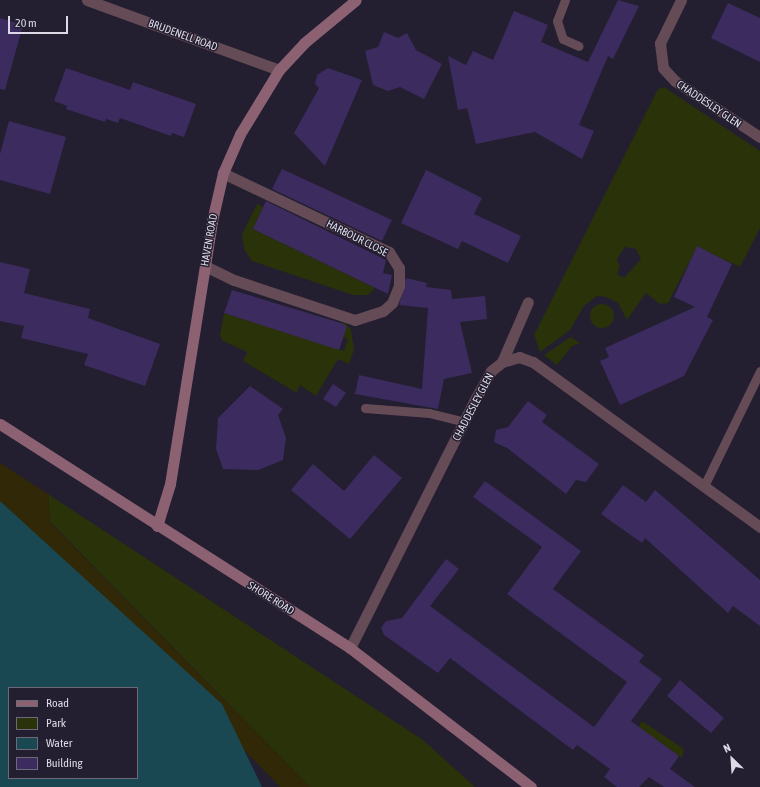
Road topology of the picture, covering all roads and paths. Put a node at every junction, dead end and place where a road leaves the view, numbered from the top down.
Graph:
1 (87, 0) edge
2 (356, 0) edge
3 (565, 0) edge
4 (681, 0) edge
5 (579, 46) dead end
6 (279, 70) junction
7 (760, 137) edge
8 (223, 173) junction
9 (204, 266) junction
10 (528, 302) dead end
11 (502, 362) junction
12 (760, 371) edge
13 (365, 408) dead end
14 (464, 422) junction
15 (0, 424) edge
16 (704, 486) junction
17 (157, 526) junction
18 (760, 527) edge
19 (350, 648) junction
20 (531, 787) edge

1 - 6 street, BRUDENELL ROAD
2 - 6 main road, HAVEN ROAD
3 - 5 lane
4 - 7 street, CHADDESLEY GLEN
6 - 8 main road, HAVEN ROAD
8 - 9 main road, HAVEN ROAD
8 - 9 street, HARBOUR CLOSE
9 - 17 main road, HAVEN ROAD
10 - 11 street
11 - 14 street, CHADDESLEY GLEN
11 - 16 street, CHADDESLEY GLEN
12 - 16 lane
13 - 14 lane
14 - 19 street, CHADDESLEY GLEN
15 - 17 main road, SHORE ROAD
16 - 18 street, CHADDESLEY GLEN
17 - 19 main road, SHORE ROAD
19 - 20 main road, SHORE ROAD

